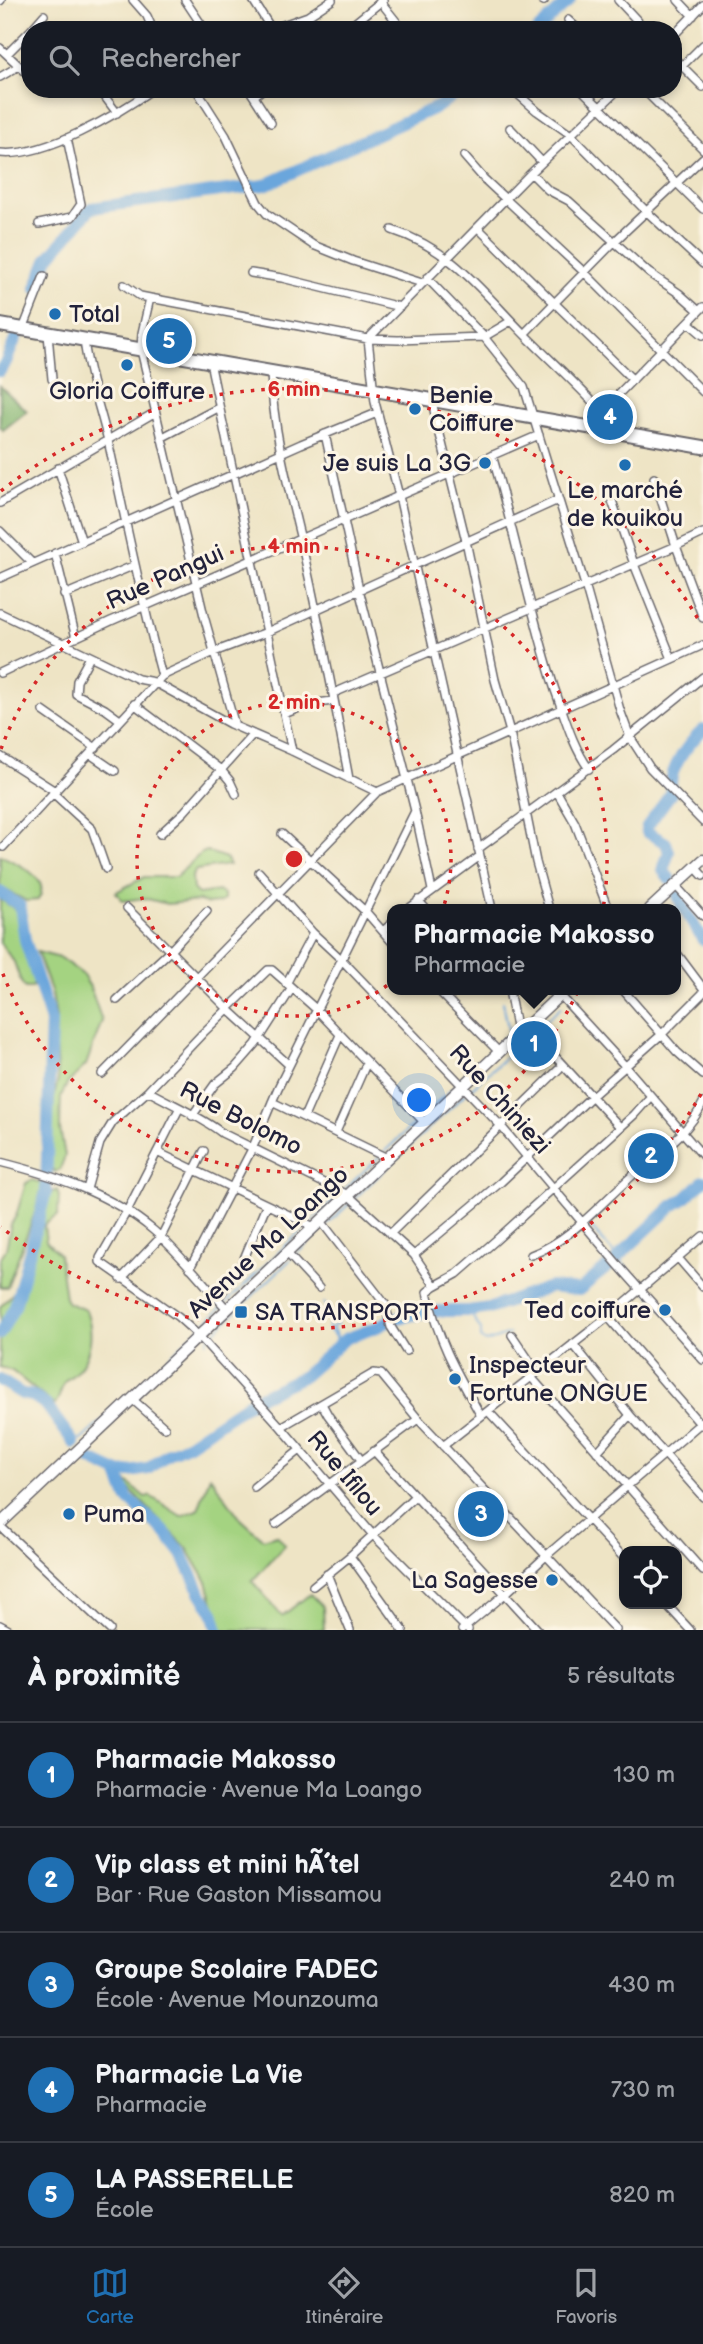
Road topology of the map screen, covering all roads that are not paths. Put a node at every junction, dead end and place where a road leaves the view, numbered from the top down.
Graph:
1 (134, 0) edge
2 (185, 0) edge
3 (253, 0) edge
4 (332, 0) edge
5 (618, 0) edge
6 (678, 0) edge
7 (381, 1) edge
8 (703, 5) edge
9 (44, 15) dead end
10 (693, 16) junction
11 (38, 21) edge
12 (149, 21) edge
13 (199, 21) edge
14 (266, 21) edge
15 (295, 21) edge
16 (357, 21) edge
17 (396, 21) edge
18 (638, 21) edge
19 (682, 27) edge
20 (21, 40) edge
21 (703, 45) edge
22 (0, 48) edge
23 (8, 54) junction
24 (19, 66) joint
25 (682, 66) joint
26 (0, 77) edge
27 (703, 87) edge
28 (106, 98) edge
29 (140, 98) edge
30 (201, 98) edge
31 (255, 98) edge
32 (522, 98) edge
33 (590, 98) edge
34 (610, 98) edge
35 (652, 98) edge
36 (600, 107) junction
37 (117, 113) junction
38 (271, 123) dead end
39 (510, 128) dead end
40 (571, 135) junction
41 (67, 138) junction
42 (703, 149) edge
43 (0, 153) edge
44 (464, 156) dead end
45 (703, 158) edge
46 (542, 162) junction
47 (531, 173) junction
48 (677, 183) junction
49 (506, 199) junction
50 (703, 209) edge
51 (647, 212) junction
52 (39, 224) dead end
53 (478, 228) junction
54 (392, 230) dead end
55 (615, 242) junction
56 (448, 259) junction
57 (703, 264) edge
58 (251, 273) dead end
59 (585, 273) junction
60 (44, 276) dead end
61 (424, 281) junction
62 (124, 285) dead end
63 (150, 299) junction
64 (555, 304) junction
65 (400, 307) junction
66 (701, 309) edge
67 (511, 321) junction
68 (689, 323) junction
69 (0, 325) edge
70 (23, 329) junction
71 (48, 334) junction
72 (524, 334) junction
73 (703, 335) edge
74 (484, 337) junction
75 (368, 338) junction
76 (84, 341) junction
77 (141, 350) junction
78 (661, 351) junction
79 (210, 362) junction
80 (271, 373) junction
81 (52, 379) dead end
82 (633, 380) junction
83 (373, 391) junction
84 (703, 392) edge
85 (432, 402) junction
86 (218, 408) junction
87 (602, 412) junction
88 (155, 413) junction
89 (377, 413) junction
90 (534, 419) junction
91 (598, 430) junction
92 (325, 435) junction
93 (539, 435) junction
94 (161, 438) junction
95 (108, 440) junction
96 (703, 447) edge
97 (280, 454) junction
98 (492, 456) junction
99 (58, 468) junction
100 (448, 474) junction
101 (233, 476) junction
102 (654, 478) dead end
103 (610, 492) dead end
104 (399, 496) junction
105 (178, 499) junction
106 (558, 500) junction
107 (0, 503) edge
108 (344, 520) junction
109 (511, 521) junction
110 (126, 522) junction
111 (0, 531) edge
112 (703, 533) edge
113 (300, 539) junction
114 (466, 541) junction
115 (82, 542) junction
116 (676, 546) junction
117 (55, 553) junction
118 (251, 560) junction
119 (32, 563) junction
120 (414, 564) junction
121 (634, 564) junction
122 (135, 565) junction
123 (0, 578) edge
124 (196, 584) junction
125 (585, 585) junction
126 (359, 589) junction
127 (64, 595) junction
128 (144, 608) junction
129 (531, 608) junction
130 (316, 609) junction
131 (0, 613) edge
132 (703, 618) edge
133 (484, 628) junction
134 (267, 632) junction
135 (76, 638) junction
136 (62, 644) junction
137 (703, 645) edge
138 (434, 650) junction
139 (214, 652) junction
140 (90, 657) junction
141 (672, 659) junction
142 (0, 673) edge
143 (380, 673) junction
144 (162, 676) junction
145 (703, 677) edge
146 (154, 682) junction
147 (613, 686) junction
148 (334, 692) junction
149 (134, 704) junction
150 (562, 709) junction
151 (43, 711) dead end
152 (284, 714) junction
153 (120, 720) junction
154 (235, 726) junction
155 (510, 732) junction
156 (253, 734) junction
157 (630, 737) junction
158 (96, 748) junction
159 (292, 751) junction
160 (90, 754) junction
161 (457, 755) junction
162 (0, 756) edge
163 (589, 769) junction
164 (221, 770) junction
165 (116, 771) dead end
166 (349, 779) junction
167 (407, 779) junction
168 (54, 792) junction
169 (377, 792) junction
170 (557, 792) junction
171 (236, 794) dead end
172 (415, 811) junction
173 (527, 815) junction
174 (703, 822) edge
175 (160, 834) dead end
176 (282, 834) dead end
177 (3, 847) dead end
178 (479, 853) junction
179 (311, 860) junction
180 (699, 863) edge
181 (106, 869) dead end
182 (259, 872) dead end
183 (703, 876) edge
184 (676, 886) junction
185 (432, 890) junction
186 (278, 895) junction
187 (418, 900) junction
188 (414, 904) edge
189 (422, 904) edge
190 (491, 904) edge
191 (548, 904) edge
192 (606, 904) edge
193 (656, 904) edge
194 (127, 908) dead end
195 (207, 911) dead end
196 (366, 912) junction
197 (703, 916) edge
198 (387, 927) edge
199 (383, 931) junction
200 (313, 933) junction
201 (387, 936) edge
202 (170, 951) junction
203 (681, 959) edge
204 (342, 960) junction
205 (197, 978) junction
206 (289, 986) junction
207 (703, 988) edge
208 (703, 993) edge
209 (443, 995) edge
210 (510, 995) edge
211 (560, 995) edge
212 (566, 995) edge
213 (627, 995) edge
214 (117, 1000) dead end
215 (228, 1009) junction
216 (317, 1010) junction
217 (524, 1029) junction
218 (662, 1034) junction
219 (340, 1035) junction
220 (260, 1038) junction
221 (499, 1052) junction
222 (367, 1062) junction
223 (289, 1065) junction
224 (626, 1067) junction
225 (559, 1069) dead end
226 (102, 1074) dead end
227 (703, 1075) edge
228 (464, 1086) junction
229 (148, 1091) junction
230 (592, 1096) junction
231 (651, 1096) junction
232 (272, 1102) junction
233 (703, 1103) edge
234 (179, 1109) junction
235 (192, 1116) junction
236 (304, 1116) junction
237 (425, 1122) junction
238 (500, 1125) junction
239 (620, 1127) junction
240 (335, 1132) junction
241 (681, 1132) junction
242 (253, 1147) junction
243 (204, 1151) dead end
244 (157, 1152) junction
245 (528, 1156) junction
246 (703, 1156) edge
247 (387, 1158) junction
248 (0, 1162) edge
249 (194, 1171) junction
250 (554, 1187) junction
251 (87, 1189) junction
252 (231, 1189) junction
253 (348, 1195) junction
254 (267, 1206) junction
255 (127, 1211) junction
256 (582, 1222) junction
257 (317, 1224) junction
258 (390, 1234) junction
259 (703, 1236) edge
260 (160, 1237) junction
261 (287, 1253) junction
262 (531, 1255) dead end
263 (415, 1256) junction
264 (678, 1258) junction
265 (190, 1268) junction
266 (121, 1279) junction
267 (435, 1286) junction
268 (703, 1287) edge
269 (319, 1289) dead end
270 (640, 1290) junction
271 (218, 1298) junction
272 (227, 1309) junction
273 (608, 1317) junction
274 (512, 1335) dead end
275 (199, 1336) junction
276 (573, 1344) junction
277 (406, 1351) dead end
278 (703, 1360) edge
279 (534, 1375) junction
280 (132, 1399) junction
281 (322, 1404) junction
282 (485, 1413) junction
283 (630, 1415) junction
284 (418, 1419) junction
285 (702, 1424) edge
286 (281, 1427) junction
287 (165, 1428) dead end
288 (443, 1446) junction
289 (300, 1450) junction
290 (374, 1451) junction
291 (597, 1452) junction
292 (666, 1455) junction
293 (361, 1460) junction
294 (329, 1484) junction
295 (254, 1487) dead end
296 (628, 1487) junction
297 (414, 1497) junction
298 (703, 1497) edge
299 (589, 1519) junction
300 (276, 1524) dead end
301 (0, 1525) edge
302 (373, 1535) junction
303 (619, 1552) edge
304 (547, 1555) junction
305 (350, 1556) junction
306 (703, 1571) edge
307 (327, 1574) junction
308 (313, 1586) dead end
309 (505, 1594) junction
310 (671, 1609) edge
311 (0, 1625) edge
312 (465, 1629) edge
313 (9, 1630) edge
314 (110, 1630) edge
315 (351, 1630) edge
316 (403, 1630) edge
317 (538, 1630) edge
318 (615, 1630) edge
319 (690, 1630) edge

1 - 12 street
2 - 13 street
3 - 14 street
4 - 15 street
5 - 18 street
6 - 10 street
7 - 16 street
7 - 17 street
8 - 10 street
9 - 11 street
10 - 19 street
20 - 23 street
21 - 25 street
22 - 23 street
23 - 24 street
24 - 26 street
25 - 27 street
28 - 37 street
29 - 37 street
30 - 61 street
31 - 38 street
32 - 40 street
33 - 36 street
34 - 36 street
35 - 42 street
36 - 40 street
36 - 48 street
37 - 41 street
39 - 46 street
40 - 46 street
40 - 51 street
41 - 43 street
41 - 52 street
44 - 49 street
45 - 48 street
46 - 47 street
47 - 49 street
47 - 55 street
48 - 50 street
48 - 51 street
49 - 53 street
49 - 59 street
51 - 55 street
51 - 57 street
53 - 56 street
53 - 64 street
54 - 56 street
55 - 59 street
55 - 66 street
56 - 61 street
56 - 67 street
58 - 65 street
59 - 64 street
59 - 78 street
60 - 70 street
61 - 65 street
61 - 74 street
62 - 63 street
63 - 75 street
63 - 77 street
64 - 72 street
64 - 82 street
65 - 75 street
66 - 68 street
67 - 72 street
67 - 74 street
68 - 73 street
68 - 78 street
69 - 70 highway
70 - 71 highway
71 - 76 highway
71 - 81 street
72 - 87 street
74 - 75 street
74 - 90 street
75 - 83 street
76 - 77 highway
76 - 95 street
77 - 79 highway
77 - 88 street
78 - 82 street
78 - 84 street
79 - 80 highway
79 - 86 street
80 - 83 highway
80 - 97 street
82 - 87 street
83 - 85 highway
83 - 89 street
85 - 90 highway
85 - 100 street
86 - 94 street
86 - 101 street
87 - 91 street
88 - 94 street
88 - 95 street
89 - 92 street
89 - 104 street
90 - 91 highway
90 - 93 street
91 - 96 highway
92 - 97 street
92 - 108 street
93 - 98 street, Rue Pangui
93 - 106 street
94 - 105 street
95 - 99 street
95 - 110 street
97 - 101 street
97 - 113 street
98 - 100 street, Rue Pangui
98 - 109 street
99 - 107 street
99 - 115 street
100 - 104 street, Rue Pangui
100 - 114 street
101 - 105 street
101 - 118 street
102 - 116 street
103 - 121 street
104 - 108 street, Rue Pangui
104 - 120 street
105 - 110 street
105 - 124 street
106 - 109 street
106 - 125 street
108 - 113 street, Rue Pangui
108 - 126 street
109 - 114 street
109 - 129 street
110 - 115 street
110 - 122 street
111 - 119 street
112 - 116 street
113 - 118 street, Rue Pangui
113 - 130 street
114 - 120 street
114 - 133 street
115 - 117 street
116 - 121 street
116 - 132 street
117 - 119 street
117 - 127 street
118 - 124 street, Rue Pangui
118 - 134 street
119 - 123 street
120 - 126 street
120 - 138 street
121 - 125 street
121 - 141 street
122 - 127 street
122 - 128 street
124 - 128 street, Rue Pangui
124 - 139 street
125 - 129 street
125 - 147 street
126 - 130 street
126 - 143 street
127 - 135 street
128 - 135 street, Rue Pangui
128 - 144 street
129 - 133 street
129 - 150 street
130 - 134 street
130 - 148 street
131 - 136 street
133 - 138 street
133 - 155 street
134 - 139 street
134 - 152 street
135 - 136 street, Rue Pangui
136 - 140 street
136 - 142 street, Rue Pangui
137 - 141 street
138 - 143 street
138 - 161 street
139 - 144 street
139 - 154 street
140 - 146 street
140 - 153 street
141 - 147 street
143 - 148 street
143 - 167 street
144 - 146 street
145 - 157 street
146 - 149 street
146 - 154 street
147 - 150 street
147 - 157 street
148 - 152 street
148 - 166 street
149 - 153 street
149 - 164 street
150 - 155 street
150 - 163 street
151 - 158 street
152 - 159 street
153 - 158 street
154 - 156 street
155 - 161 street
155 - 173 street
156 - 159 street
156 - 164 street
157 - 163 street
157 - 174 street
158 - 160 street
159 - 166 street
160 - 165 street
160 - 168 street
161 - 167 street
161 - 178 street
162 - 168 street
163 - 170 street
164 - 171 street
164 - 175 street
166 - 169 street
167 - 169 street
167 - 172 street
168 - 177 street
168 - 181 street
169 - 179 street
170 - 173 street
170 - 192 street
172 - 185 street
172 - 196 street
173 - 178 street
173 - 191 street
176 - 179 street
178 - 185 street
178 - 190 street
179 - 186 street
179 - 196 street
180 - 183 street
180 - 184 main road
182 - 186 street, Rue Chiniezi
184 - 193 main road
184 - 197 street
185 - 187 street
186 - 200 street, Rue Chiniezi
186 - 205 street
187 - 188 street
187 - 189 street
194 - 202 street
195 - 202 street
196 - 199 street
196 - 204 street
198 - 199 street
199 - 201 street
200 - 204 street, Rue Chiniezi
200 - 206 street
202 - 205 street
202 - 214 street
203 - 207 street
204 - 216 street
204 - 228 street, Rue Chiniezi
205 - 215 street
205 - 226 street
206 - 215 street
206 - 216 street
206 - 220 street
208 - 218 street
209 - 221 street
210 - 217 street
211 - 217 main road, Avenue Ma Loango
212 - 224 street
213 - 218 street
215 - 220 street
215 - 229 street
216 - 219 street
216 - 223 street
217 - 221 main road, Avenue Ma Loango
217 - 230 street
218 - 224 street
218 - 227 street
219 - 222 street
219 - 236 street
220 - 223 street
220 - 235 street
221 - 228 main road, Avenue Ma Loango
222 - 237 street
222 - 240 street
223 - 232 street
224 - 230 street
224 - 231 street
225 - 238 street
228 - 237 main road, Avenue Ma Loango
228 - 238 street, Rue Chiniezi
229 - 234 street, Rue Bolomo
229 - 251 street
230 - 239 street
230 - 245 street
231 - 239 street
231 - 241 street
232 - 236 street
232 - 242 street
233 - 241 street
234 - 235 street, Rue Bolomo
234 - 244 street
235 - 242 street, Rue Bolomo
236 - 240 street
237 - 247 main road, Avenue Ma Loango
238 - 245 street, Rue Chiniezi
238 - 258 street
239 - 250 street
240 - 247 street
241 - 246 street
241 - 256 street
242 - 252 street
242 - 253 street, Rue Bolomo
243 - 249 street
244 - 249 street
244 - 255 street
245 - 250 street, Rue Chiniezi
245 - 263 street
247 - 253 main road, Avenue Ma Loango
248 - 251 street
249 - 252 street
249 - 260 street
250 - 256 street, Rue Chiniezi
250 - 267 street
251 - 255 street
252 - 254 street
252 - 265 street
253 - 257 main road, Avenue Ma Loango
253 - 258 street, Rue Bolomo
254 - 257 street
254 - 271 street
255 - 260 street
255 - 266 street
256 - 262 street
256 - 270 street, Rue Chiniezi
257 - 261 main road, Avenue Ma Loango
257 - 277 street
258 - 263 street, Rue Bolomo
259 - 264 street
260 - 265 street
260 - 266 street
261 - 269 street
261 - 272 main road, Avenue Ma Loango
263 - 267 street, Rue Bolomo
264 - 268 street
264 - 270 street
265 - 271 street
266 - 275 street, Rue Ifilou
267 - 282 street
270 - 273 street
270 - 278 street, Rue Chiniezi
271 - 272 street
272 - 275 main road, Avenue Ma Loango
273 - 276 street
273 - 285 street
274 - 279 street
275 - 280 main road, Avenue Ma Loango
275 - 286 street, Rue Ifilou
276 - 279 street
276 - 283 street
279 - 282 street
279 - 291 street
280 - 287 street
280 - 301 main road, Avenue Ma Loango
281 - 284 street
281 - 286 street
281 - 293 street
282 - 288 street
282 - 299 street
283 - 291 street
283 - 292 street
284 - 288 street
284 - 290 street
285 - 292 street
286 - 289 street, Rue Ifilou
288 - 304 street
289 - 294 street, Rue Ifilou
289 - 295 street
290 - 293 street
290 - 297 street
291 - 296 street
292 - 296 street
292 - 298 street
293 - 294 street
294 - 300 street
294 - 302 street, Rue Ifilou
296 - 299 street
296 - 306 street
297 - 302 street
297 - 309 street
299 - 303 street
299 - 304 street
301 - 314 street
302 - 305 street
302 - 312 street, Rue Ifilou
304 - 309 street
304 - 318 street
305 - 307 street
305 - 316 street
307 - 308 street
307 - 315 street
309 - 312 street
309 - 317 street
310 - 319 street
311 - 313 street

